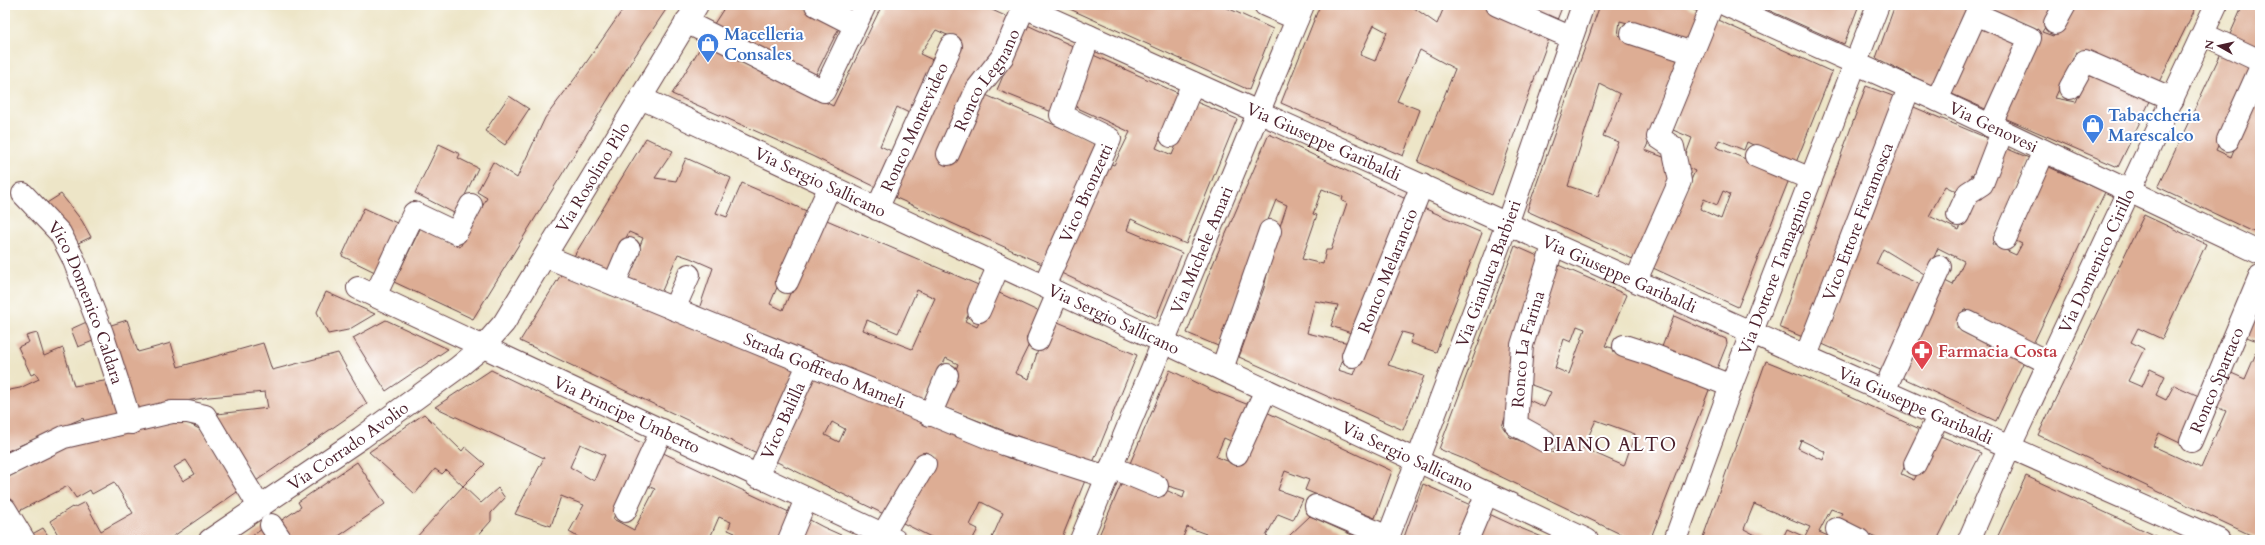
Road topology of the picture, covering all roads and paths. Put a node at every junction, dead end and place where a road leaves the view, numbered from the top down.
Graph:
1 (816, 5) edge
2 (865, 5) edge
3 (1265, 5) edge
4 (1497, 5) edge
5 (1583, 5) edge
6 (1712, 5) edge
7 (1726, 5) edge
8 (1878, 5) edge
9 (2216, 5) edge
10 (1022, 6) edge
11 (1978, 9) edge
12 (1300, 12) edge
13 (692, 14) edge
14 (855, 25) junction
15 (1632, 33) dead end
16 (2203, 34) junction
17 (1089, 36) junction
18 (1570, 36) junction
19 (951, 46) dead end
20 (1692, 53) junction
21 (2260, 61) edge
22 (1856, 64) junction
23 (2260, 69) edge
24 (1193, 84) junction
25 (1909, 88) junction
26 (2070, 88) dead end
27 (641, 98) junction
28 (2173, 98) junction
29 (1937, 100) junction
30 (1258, 112) junction
31 (1996, 129) junction
32 (1171, 136) dead end
33 (2228, 140) dead end
34 (2044, 151) junction
35 (948, 154) dead end
36 (1756, 156) dead end
37 (1810, 179) junction
38 (1422, 185) junction
39 (830, 186) junction
40 (2131, 191) junction
41 (23, 194) dead end
42 (471, 205) dead end
43 (877, 209) junction
44 (1958, 216) dead end
45 (1507, 224) junction
46 (1270, 231) dead end
47 (2005, 239) dead end
48 (1554, 243) junction
49 (629, 249) dead end
50 (2260, 253) edge
51 (545, 256) junction
52 (999, 265) junction
53 (1940, 266) dead end
54 (688, 275) dead end
55 (2260, 276) edge
56 (1636, 280) junction
57 (787, 282) dead end
58 (614, 284) junction
59 (1051, 290) junction
60 (674, 310) junction
61 (979, 311) dead end
62 (1968, 322) dead end
63 (1751, 332) junction
64 (1038, 340) dead end
65 (1162, 341) junction
66 (1624, 346) dead end
67 (483, 347) junction
68 (1353, 356) dead end
69 (1806, 356) junction
70 (2049, 363) junction
71 (808, 365) junction
72 (1222, 369) junction
73 (947, 375) dead end
74 (1731, 386) junction
75 (1266, 390) junction
76 (1884, 391) junction
77 (930, 415) junction
78 (1939, 415) junction
79 (131, 422) junction
80 (662, 430) junction
81 (1545, 441) dead end
82 (2191, 441) dead end
83 (2010, 446) junction
84 (1237, 454) dead end
85 (1417, 460) junction
86 (925, 464) dead end
87 (1915, 464) dead end
88 (5, 466) edge
89 (1109, 472) junction
90 (757, 477) junction
91 (1157, 486) dead end
92 (1488, 493) junction
93 (806, 499) junction
94 (259, 506) junction
95 (1316, 506) dead end
96 (5, 510) edge
97 (625, 511) dead end
98 (1837, 529) dead end
99 (1553, 533) edge
100 (889, 537) edge
101 (1387, 539) edge
102 (24, 540) edge
103 (210, 540) edge
104 (789, 540) edge
105 (1081, 540) edge
106 (1467, 540) edge
107 (1587, 540) edge
108 (1675, 540) edge
109 (1859, 540) edge
110 (1969, 540) edge
111 (2219, 540) edge

1 - 14 street
2 - 14 street
3 - 12 street
4 - 18 street
5 - 18 street, Via Gianluca Barbieri
6 - 20 street
7 - 22 street, Via Genovesi
8 - 22 street, Via Dottore Tamagnino
9 - 16 street, Via Domenico Cirillo
10 - 17 street, Via Giuseppe Garibaldi
10 - 35 street, Ronco Legnano
11 - 29 street
11 - 31 street
12 - 30 street, Via Michele Amari
13 - 14 street
13 - 27 street, Via Rosolino Pilo
15 - 20 street
16 - 21 street
16 - 28 street, Via Domenico Cirillo
17 - 24 street, Via Giuseppe Garibaldi
17 - 59 street, Vico Bronzetti
18 - 45 street, Via Gianluca Barbieri
19 - 43 street, Ronco Montevideo
20 - 56 street
22 - 25 street, Via Genovesi
22 - 37 street, Via Dottore Tamagnino
23 - 33 street
24 - 30 street, Via Giuseppe Garibaldi
24 - 32 street
25 - 29 street, Via Genovesi
25 - 69 street, Vico Ettore Fieramosca
26 - 28 street
27 - 39 street, Via Sergio Sallicano
27 - 51 street, Via Rosolino Pilo
28 - 40 street, Via Domenico Cirillo
29 - 31 street, Via Genovesi
30 - 38 street, Via Giuseppe Garibaldi
30 - 65 street, Via Michele Amari
31 - 34 street, Via Genovesi
31 - 44 street
34 - 40 street, Via Genovesi
34 - 47 street
36 - 37 street
37 - 63 street, Via Dottore Tamagnino
38 - 45 street, Via Giuseppe Garibaldi
38 - 68 street, Ronco Melarancio
39 - 43 street, Via Sergio Sallicano
39 - 57 street
40 - 50 street, Via Genovesi
40 - 70 street, Via Domenico Cirillo
41 - 79 street, Vico Domenico Caldara
42 - 67 street, Via Principe Umberto
43 - 52 street, Via Sergio Sallicano
45 - 48 street, Via Giuseppe Garibaldi
45 - 85 street, Via Gianluca Barbieri
46 - 72 street
48 - 56 street, Via Giuseppe Garibaldi
48 - 81 street, Ronco La Farina
49 - 58 street
51 - 58 street, Strada Goffredo Mameli
51 - 67 street, Via Rosolino Pilo
52 - 59 street, Via Sergio Sallicano
52 - 61 street
53 - 76 street
54 - 60 street
55 - 82 street, Ronco Spartaco
56 - 63 street, Via Giuseppe Garibaldi
58 - 60 street, Strada Goffredo Mameli
59 - 64 street
59 - 65 street, Via Sergio Sallicano
60 - 71 street, Strada Goffredo Mameli
62 - 70 street
63 - 69 street, Via Giuseppe Garibaldi
63 - 74 street, Via Dottore Tamagnino
65 - 72 street, Via Sergio Sallicano
65 - 89 street, Via Michele Amari
66 - 74 street
67 - 80 street, Via Principe Umberto
67 - 94 street, Via Corrado Avolio
69 - 76 street, Via Giuseppe Garibaldi
70 - 83 street, Via Domenico Cirillo
71 - 77 street, Strada Goffredo Mameli
71 - 90 street, Vico Balilla
72 - 75 street, Via Sergio Sallicano
73 - 77 street
74 - 108 street, Via Dottore Tamagnino
75 - 84 street
75 - 85 street, Via Sergio Sallicano
76 - 78 street, Via Giuseppe Garibaldi
77 - 89 street, Strada Goffredo Mameli
78 - 83 street, Via Giuseppe Garibaldi
78 - 87 street
79 - 88 street
79 - 94 street
80 - 90 street, Via Principe Umberto
80 - 97 street
83 - 110 street, Via Domenico Cirillo
83 - 111 street, Via Giuseppe Garibaldi
85 - 92 street, Via Sergio Sallicano
85 - 101 street, Via Gianluca Barbieri
86 - 100 street
89 - 91 street, Strada Goffredo Mameli
89 - 105 street, Via Michele Amari
90 - 93 street, Via Principe Umberto
92 - 99 street, Via Sergio Sallicano
92 - 106 street
93 - 100 street, Via Principe Umberto
93 - 104 street
94 - 103 street, Via Corrado Avolio
95 - 101 street
96 - 102 street
98 - 109 street
99 - 107 street, Via Sergio Sallicano

